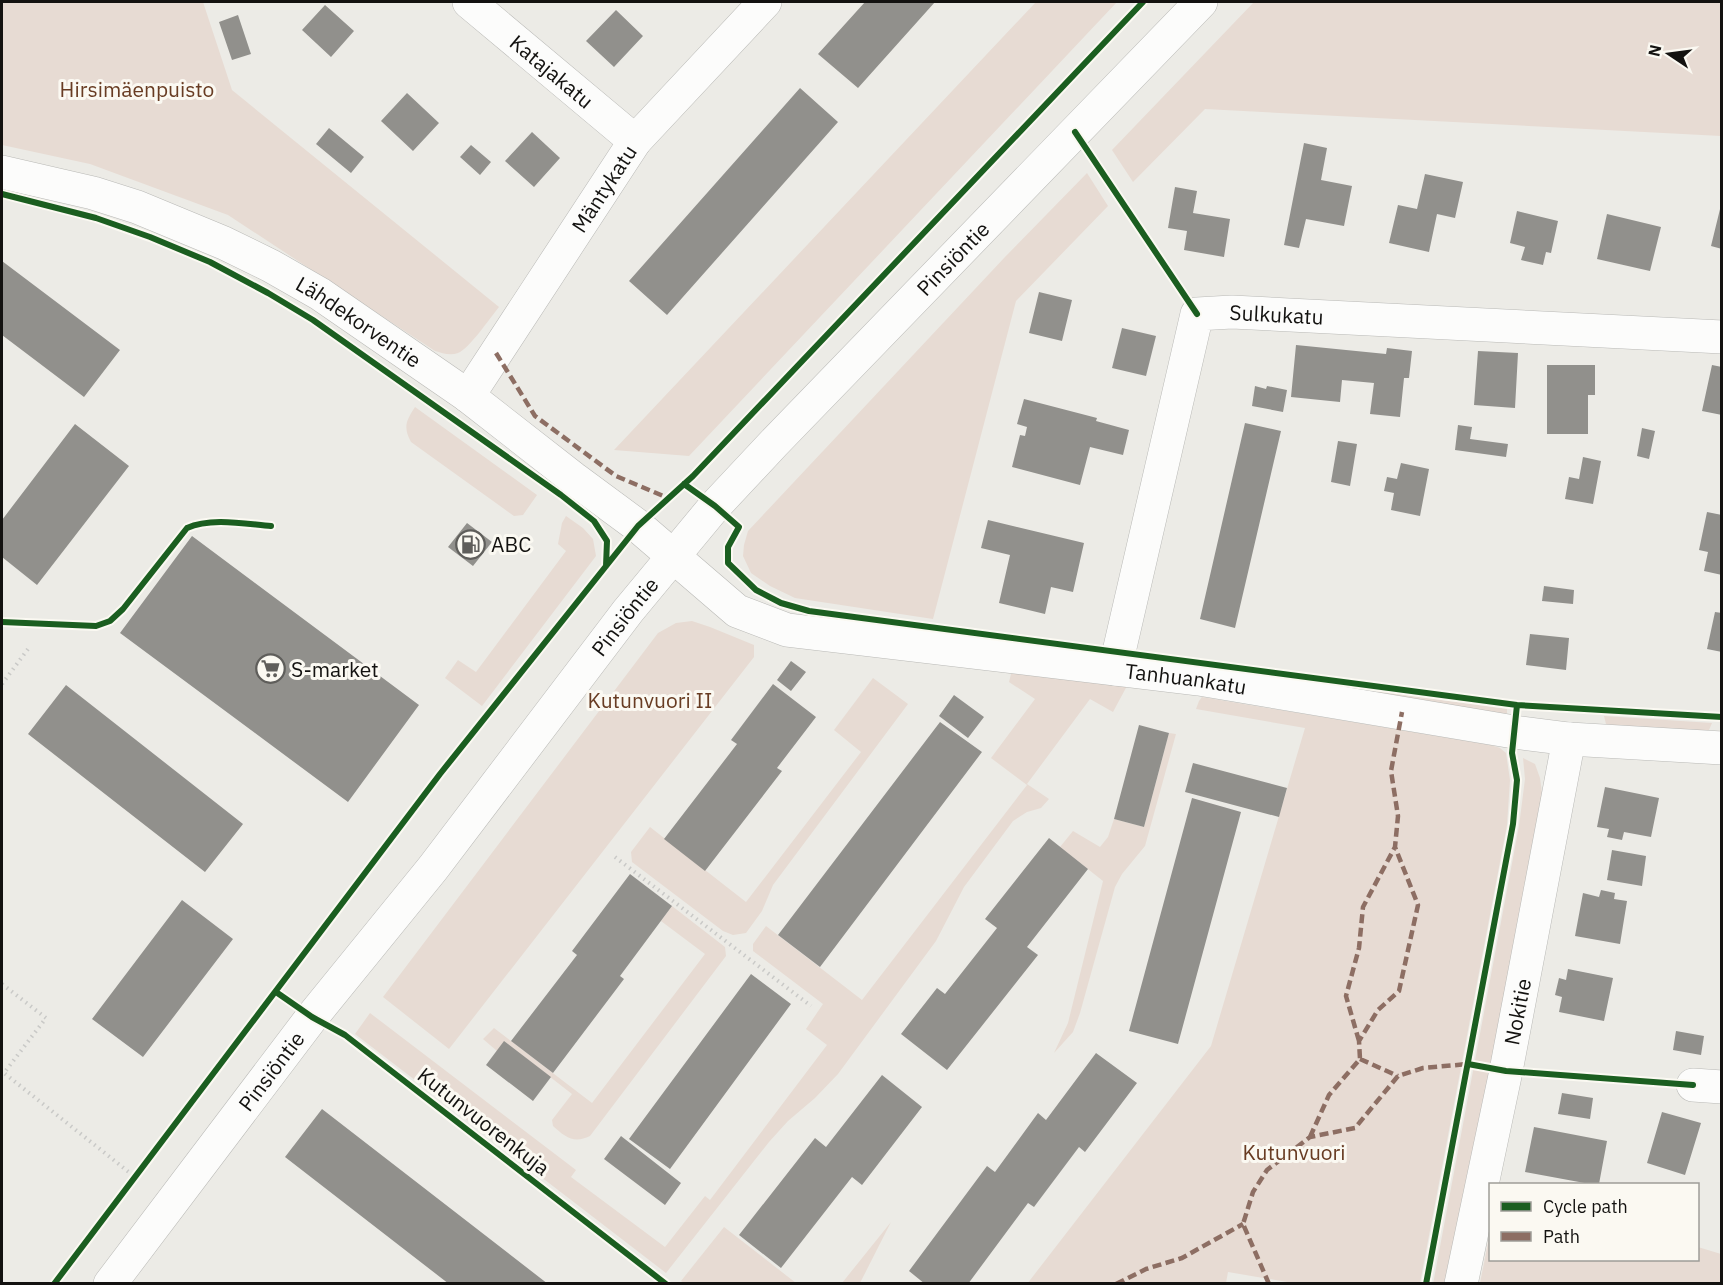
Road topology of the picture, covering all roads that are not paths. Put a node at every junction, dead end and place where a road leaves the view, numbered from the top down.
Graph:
1 (470, 2) edge
2 (765, 2) edge
3 (1201, 2) edge
4 (635, 141) junction
5 (2, 172) edge
6 (1722, 337) edge
7 (468, 396) junction
8 (673, 556) junction
9 (1115, 669) junction
10 (1569, 739) junction
11 (1722, 748) edge
12 (110, 1284) edge
13 (1461, 1284) edge

1 - 4 street, Katajakatu
2 - 4 street, Mäntykatu
3 - 8 street, Pinsiöntie
4 - 7 street, Mäntykatu
5 - 7 street, Lähdekorventie
6 - 9 street, Sulkukatu
7 - 8 street, Lähdekorventie
8 - 9 street, Tanhuankatu
8 - 12 street, Pinsiöntie
9 - 10 street, Tanhuankatu
10 - 11 street, Tanhuankatu
10 - 13 street, Nokitie

